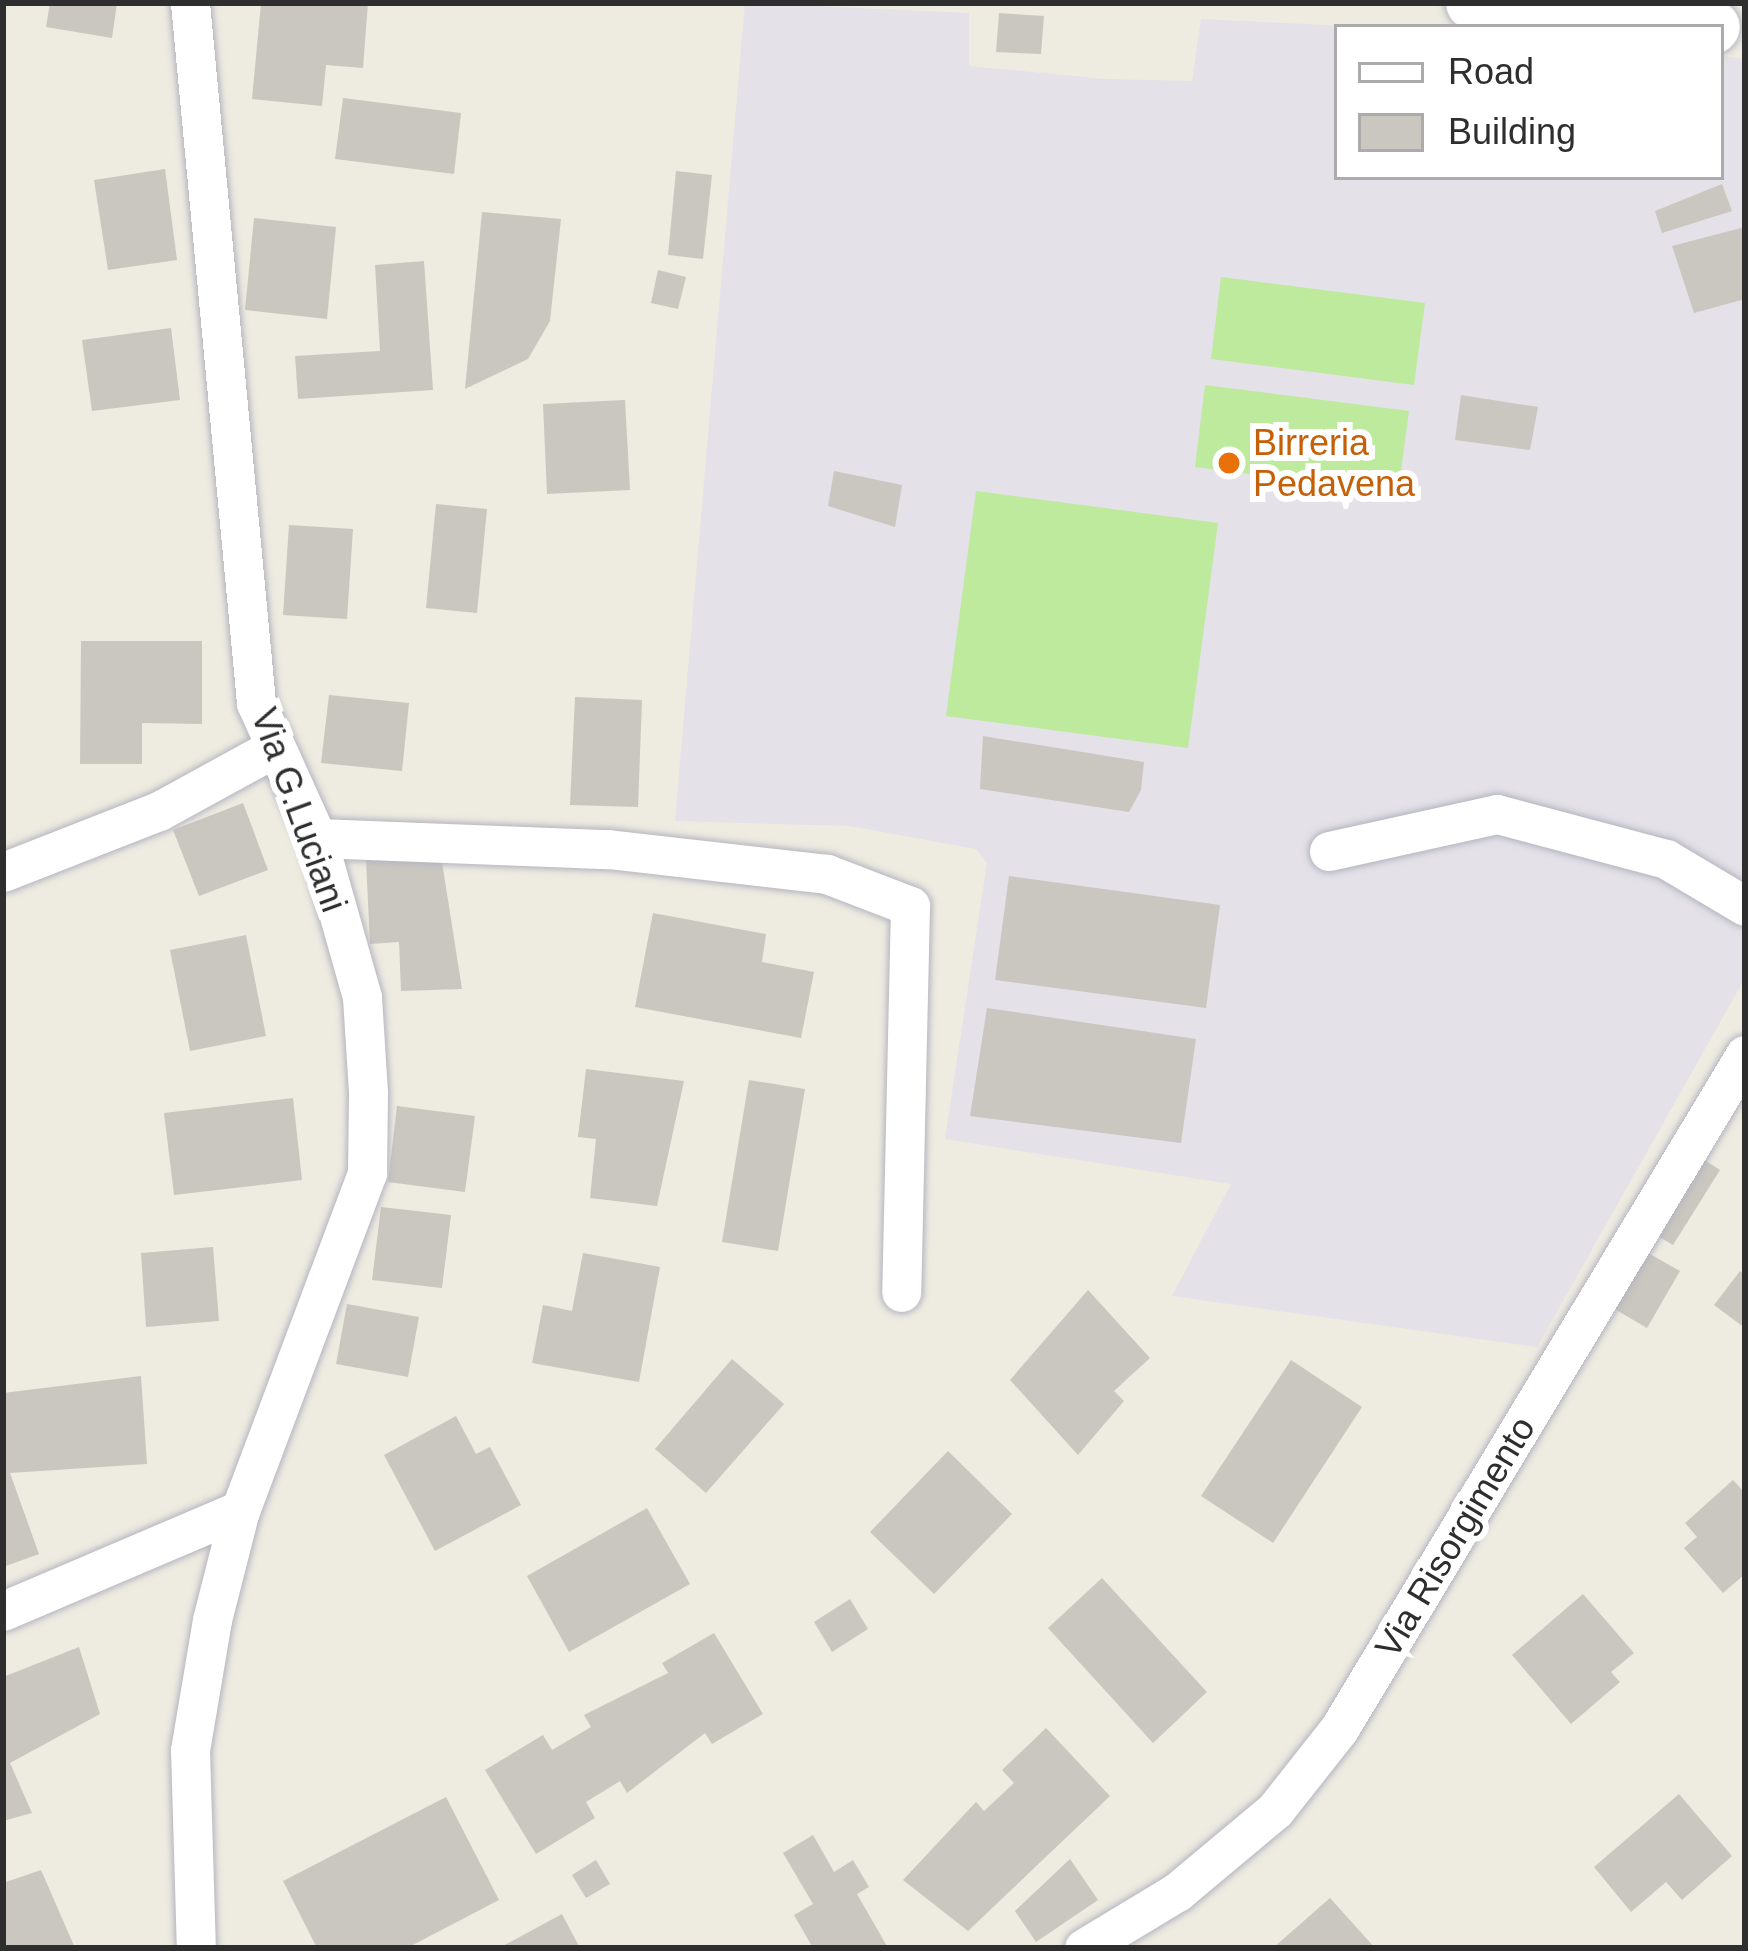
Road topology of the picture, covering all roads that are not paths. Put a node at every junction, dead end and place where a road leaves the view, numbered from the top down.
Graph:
1 (190, 3) edge
2 (1472, 3) edge
3 (1686, 24) edge
4 (274, 748) junction
5 (317, 838) junction
6 (1329, 851) dead end
7 (3, 872) edge
8 (1745, 906) edge
9 (1745, 1054) edge
10 (901, 1292) dead end
11 (240, 1510) junction
12 (3, 1611) edge
13 (196, 1948) edge
14 (1084, 1948) edge

1 - 4 street, Via G.Luciani
2 - 3 main road
4 - 5 street, Via G.Luciani
4 - 7 street
5 - 10 street
5 - 11 street, Via G.Luciani
6 - 8 street
9 - 14 street, Via Risorgimento
11 - 12 street
11 - 13 street, Via G.Luciani

